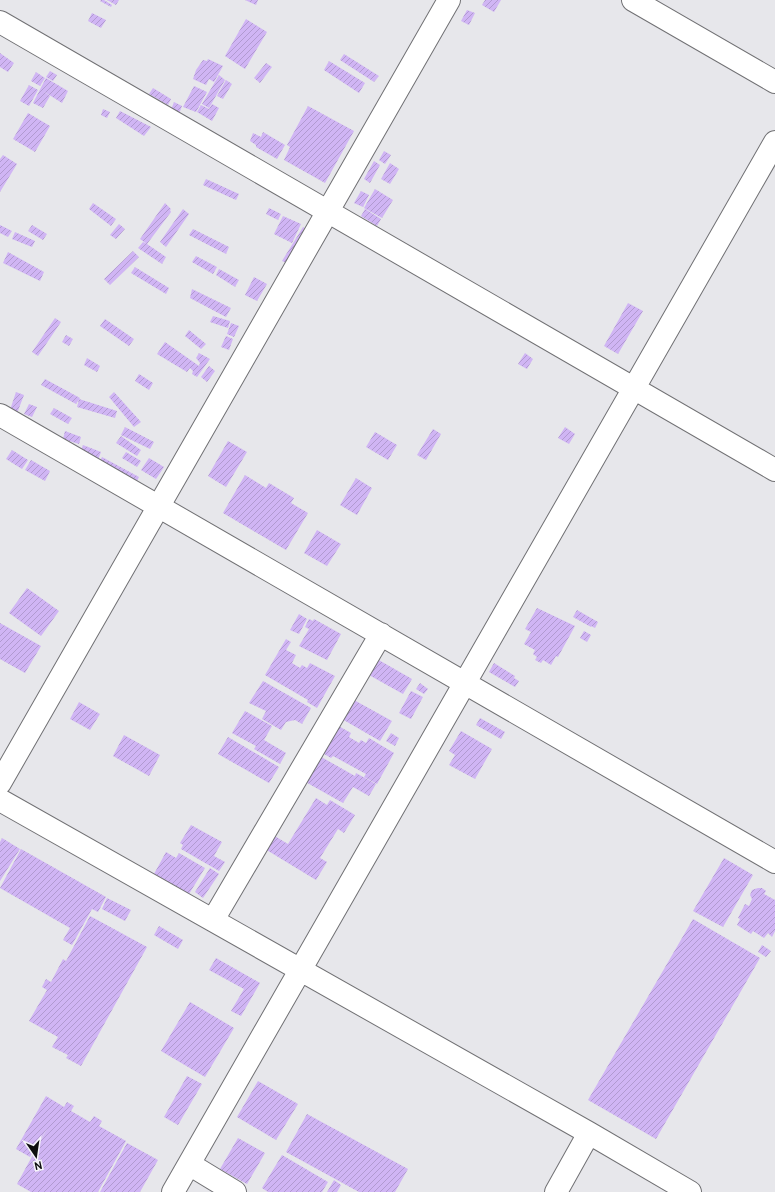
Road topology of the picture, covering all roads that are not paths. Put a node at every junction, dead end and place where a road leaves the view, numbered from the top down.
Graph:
1 (449, 0) edge
2 (632, 0) edge
3 (0, 22) edge
4 (775, 82) edge
5 (775, 142) edge
6 (328, 212) junction
7 (634, 388) junction
8 (0, 415) edge
9 (775, 470) edge
10 (158, 507) junction
11 (381, 634) junction
12 (465, 683) junction
13 (0, 783) edge
14 (0, 800) edge
15 (775, 862) edge
16 (213, 920) junction
17 (300, 970) junction
18 (589, 1133) junction
19 (189, 1164) junction
20 (173, 1192) edge
21 (235, 1192) edge
22 (556, 1192) edge
23 (690, 1192) edge

1 - 6 street
2 - 4 street
3 - 6 street
5 - 7 street
6 - 7 street
6 - 10 street
7 - 9 street
7 - 12 street
8 - 10 street
10 - 11 street
10 - 13 street
11 - 12 street
11 - 16 street
12 - 15 street
12 - 17 street
14 - 16 street
16 - 17 street
17 - 18 street
17 - 19 street
18 - 22 street
18 - 23 street
19 - 20 street
19 - 21 street

